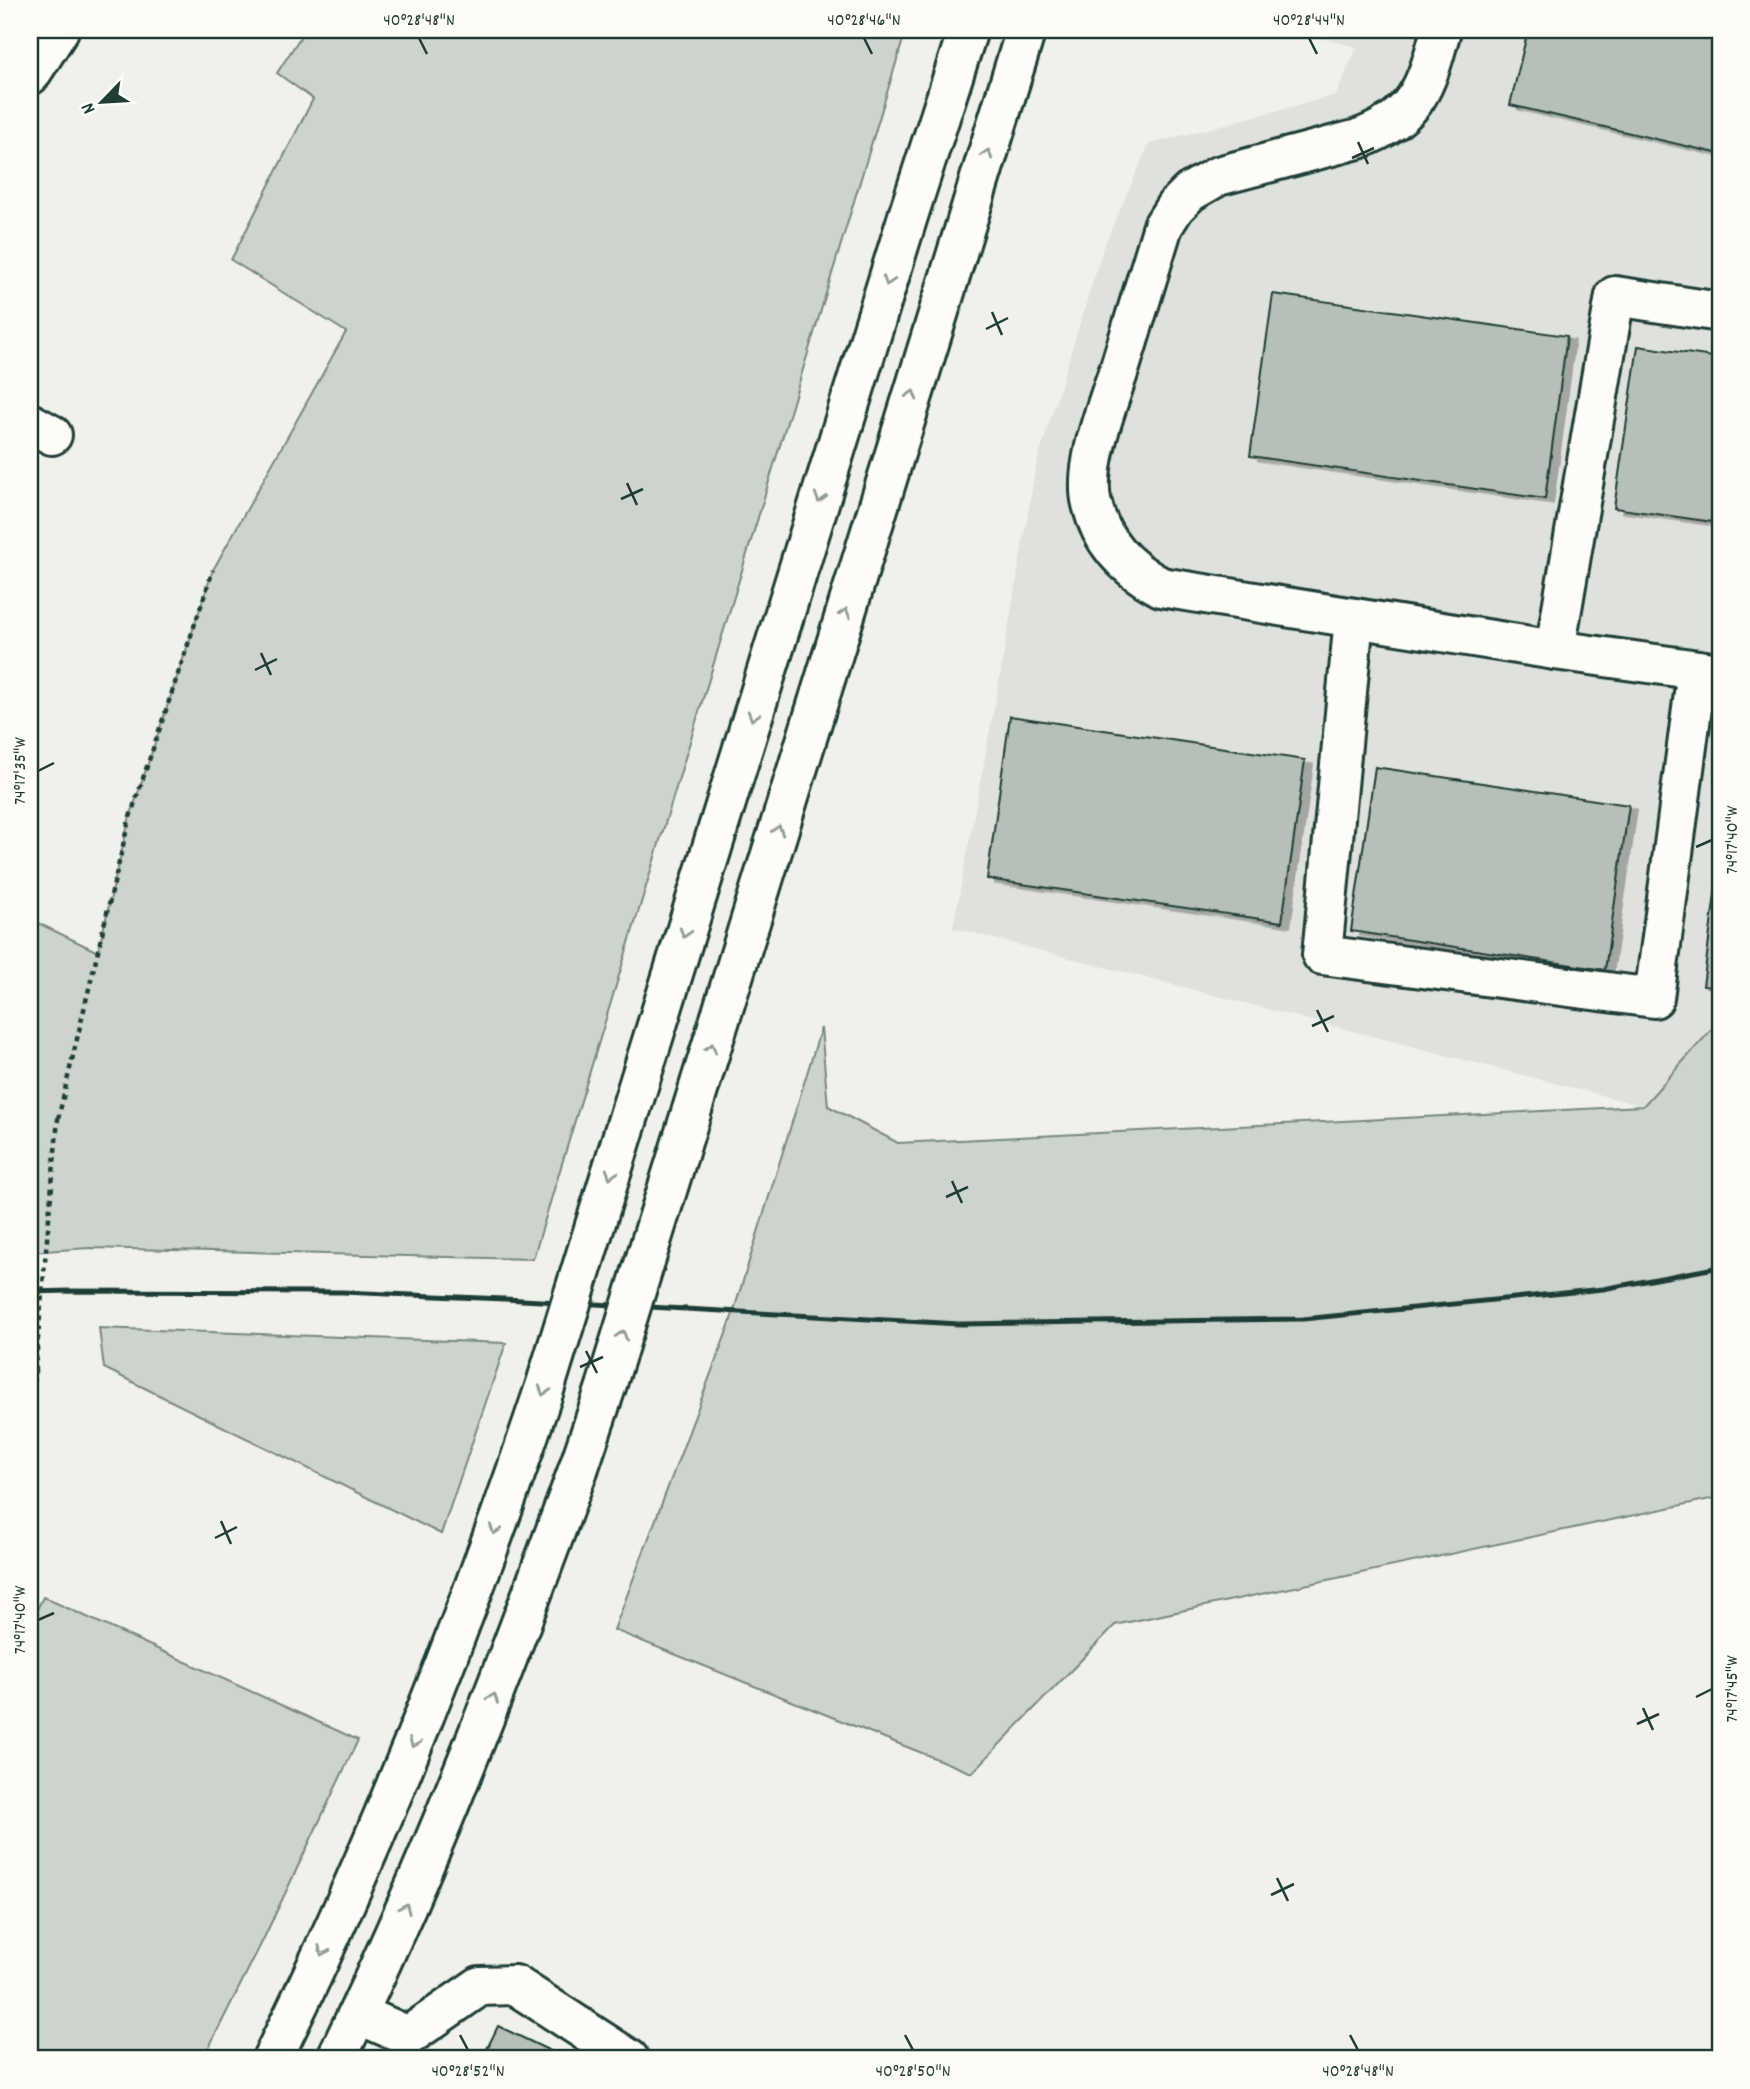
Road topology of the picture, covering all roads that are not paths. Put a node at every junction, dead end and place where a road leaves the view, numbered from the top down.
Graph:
1 (59, 30) edge
2 (968, 30) edge
3 (1026, 30) edge
4 (1441, 30) edge
5 (30, 75) edge
6 (1720, 312) edge
7 (1354, 618) junction
8 (1555, 650) junction
9 (1709, 672) edge
10 (358, 2014) junction
11 (410, 2048) edge
12 (272, 2059) edge
13 (336, 2059) edge
14 (629, 2059) edge

1 - 5 main road
2 -> 12 main road, bridge
10 -> 3 main road, bridge
4 - 7 main road
6 - 8 main road
7 - 8 main road
7 - 9 main road
8 - 9 main road
10 - 11 main road
10 - 13 main road
11 - 14 main road

